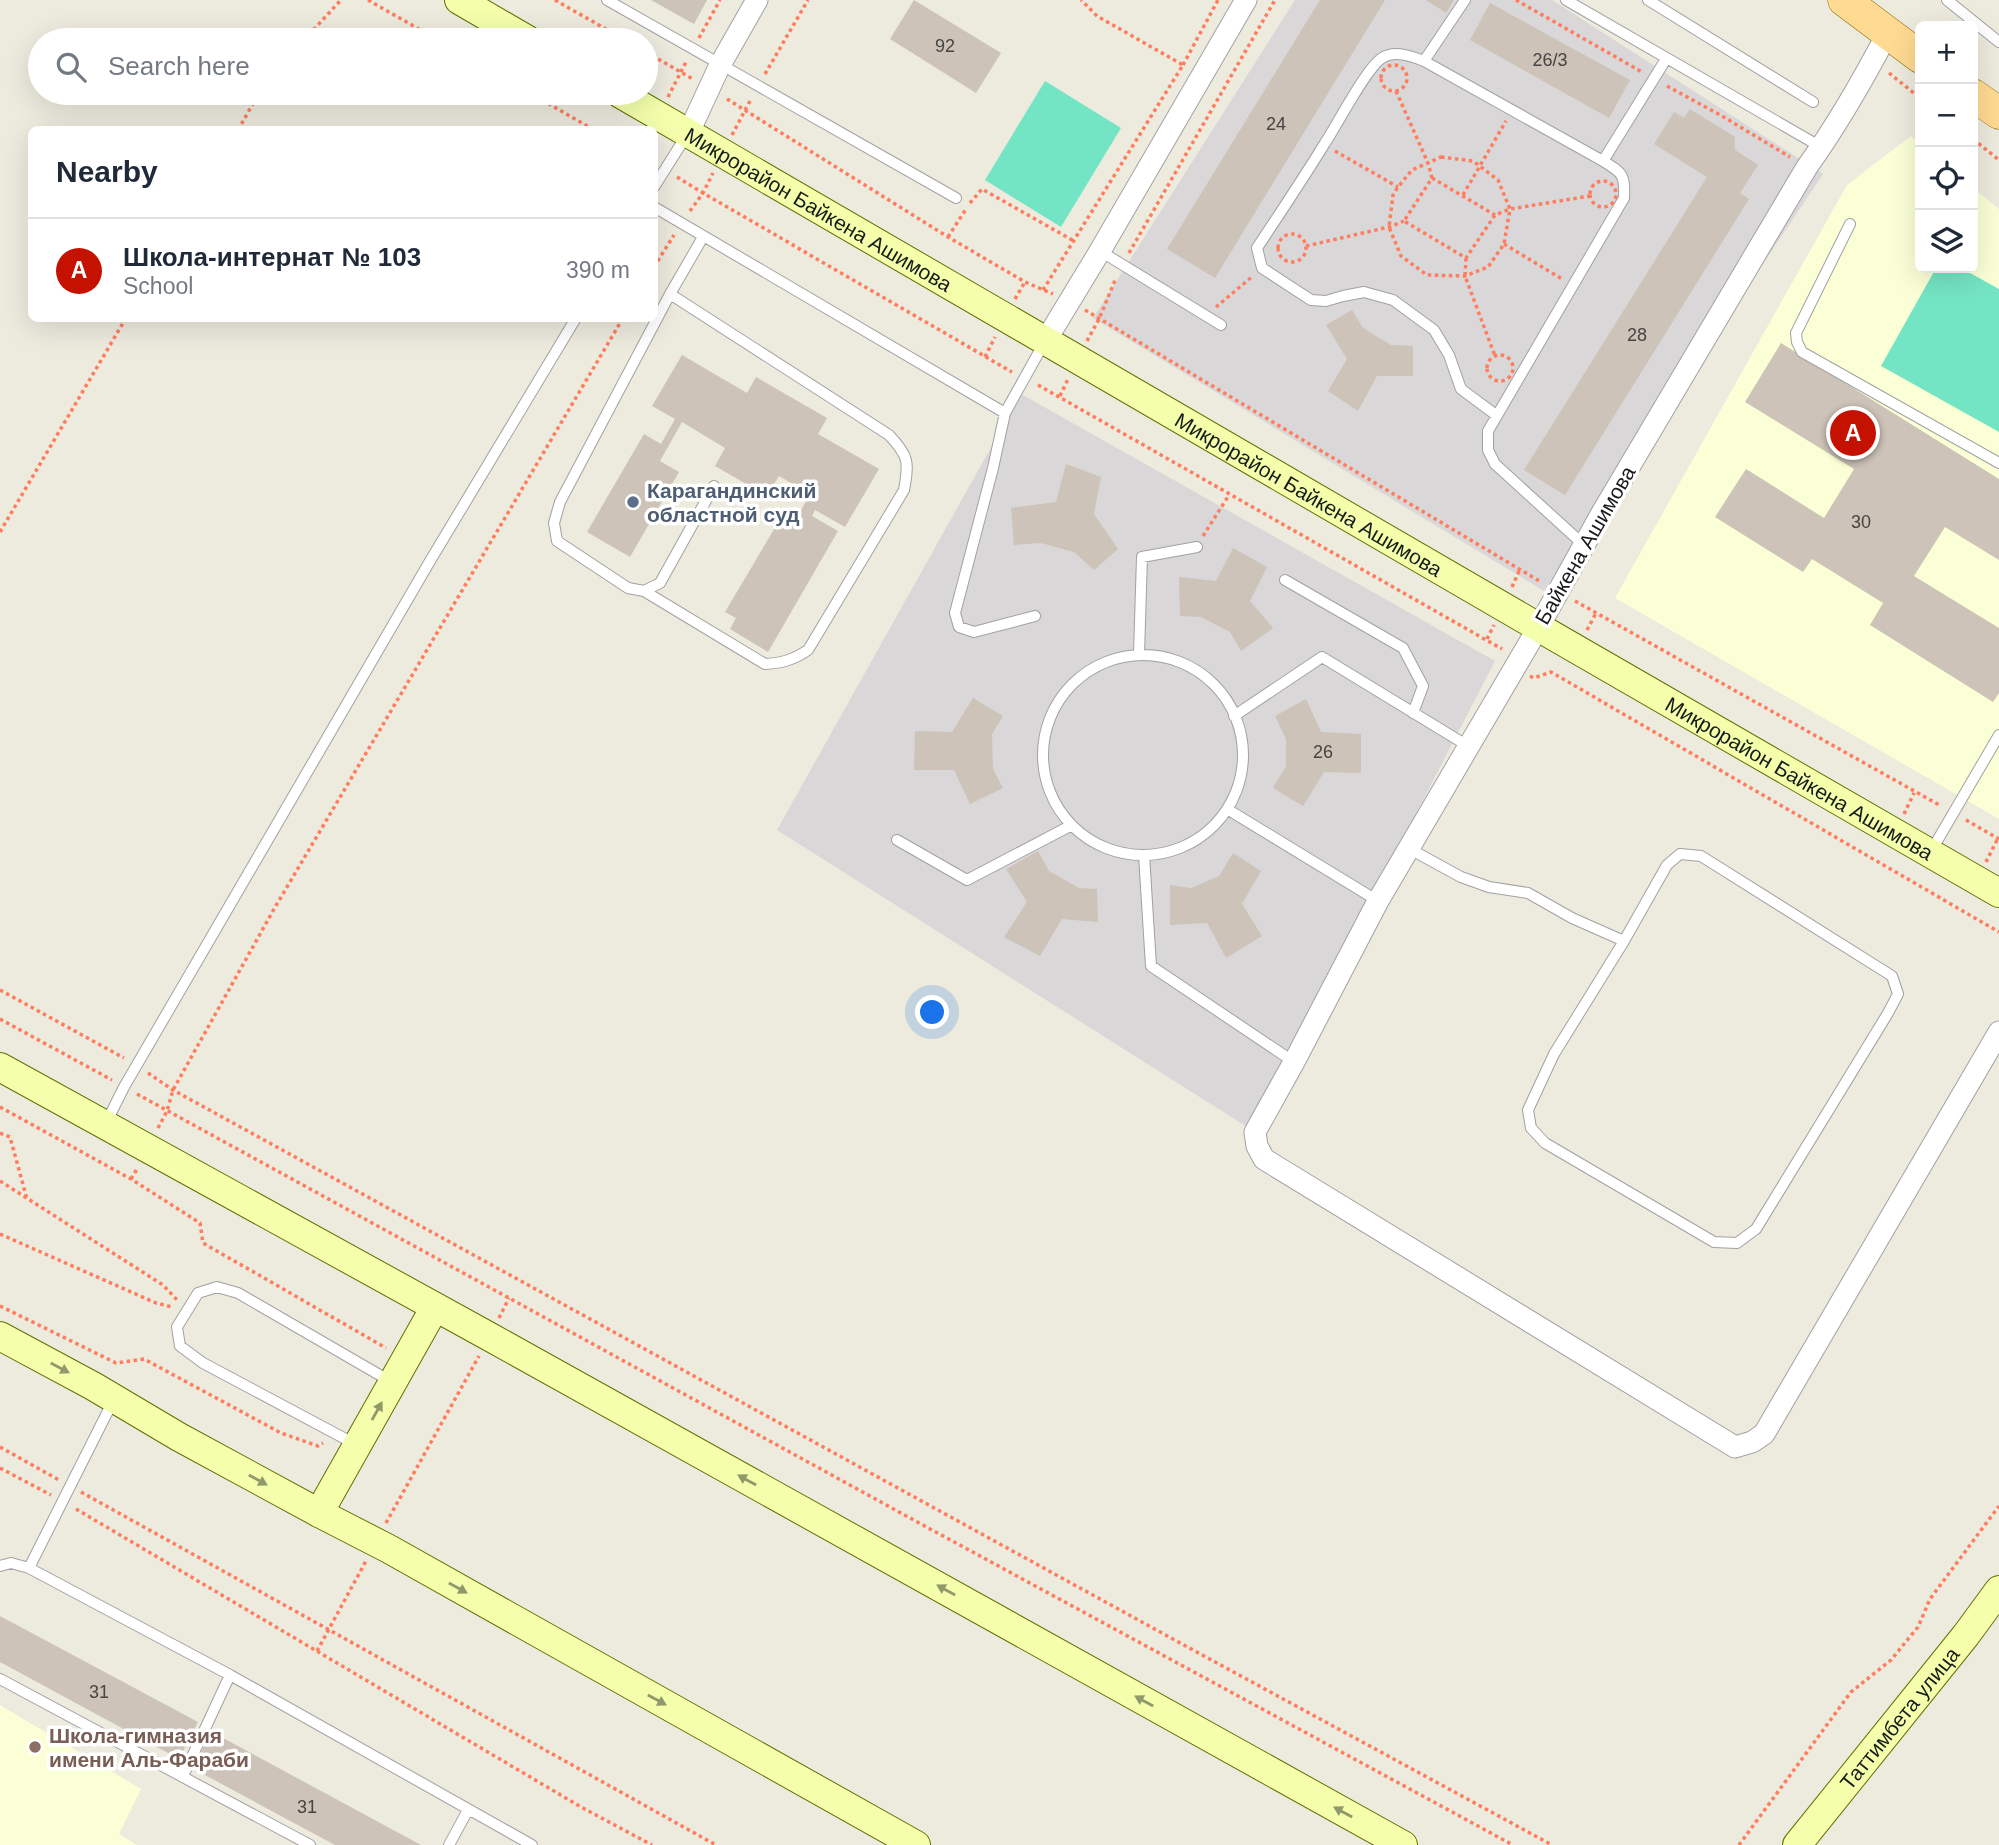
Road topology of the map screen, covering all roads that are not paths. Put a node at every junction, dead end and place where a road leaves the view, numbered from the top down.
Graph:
1 (459, 0) edge
2 (607, 0) edge
3 (757, 0) edge
4 (1246, 0) edge
5 (1465, 0) edge
6 (1566, 0) edge
7 (1648, 0) edge
8 (1844, 0) edge
9 (1947, 0) edge
10 (507, 28) edge
11 (656, 28) edge
12 (658, 29) edge
13 (1999, 42) edge
14 (1880, 47) junction
15 (1915, 56) edge
16 (1666, 59) junction
17 (1424, 61) junction
18 (720, 65) junction
19 (1978, 98) edge
20 (1813, 102) dead end
21 (641, 105) edge
22 (1999, 113) edge
23 (689, 132) junction
24 (1821, 147) junction
25 (1603, 161) junction
26 (658, 180) edge
27 (956, 198) dead end
28 (658, 209) edge
29 (1850, 224) dead end
30 (703, 237) junction
31 (1100, 251) junction
32 (670, 294) junction
33 (658, 317) edge
34 (574, 322) edge
35 (655, 322) edge
36 (1221, 325) dead end
37 (1046, 340) junction
38 (1005, 414) junction
39 (1496, 415) junction
40 (1999, 463) edge
41 (714, 486) dead end
42 (1585, 546) junction
43 (1197, 547) road end
44 (1285, 580) dead end
45 (645, 591) junction
46 (1035, 615) dead end
47 (1538, 628) junction
48 (1139, 654) junction
49 (1413, 713) junction
50 (1234, 716) junction
51 (1999, 735) edge
52 (1468, 746) junction
53 (1227, 809) junction
54 (1070, 826) junction
55 (897, 840) dead end
56 (1408, 848) junction
57 (1930, 853) junction
58 (1143, 855) junction
59 (1999, 893) edge
60 (1378, 901) junction
61 (1624, 941) junction
62 (1999, 1032) edge
63 (1294, 1062) junction
64 (0, 1067) edge
65 (105, 1125) junction
66 (435, 1307) junction
67 (0, 1336) edge
68 (393, 1382) junction
69 (114, 1398) junction
70 (357, 1446) junction
71 (319, 1513) junction
72 (0, 1566) edge
73 (29, 1568) junction
74 (1999, 1590) edge
75 (230, 1675) junction
76 (0, 1679) edge
77 (183, 1776) junction
78 (468, 1810) junction
79 (288, 1833) junction
80 (1797, 1843) edge
81 (281, 1845) edge
82 (310, 1845) edge
83 (449, 1845) edge
84 (532, 1845) edge
85 (916, 1845) edge
86 (1403, 1845) edge

1 - 10 main road
2 - 11 lane
3 - 18 street
4 - 31 street
5 - 17 lane
6 - 16 lane
7 - 20 lane
8 - 14 main road
9 - 13 lane
12 - 18 lane
14 - 15 main road
14 - 24 street, Байкена Ашимова
16 - 24 lane
16 - 25 lane
17 - 25 lane
17 - 39 lane
18 - 23 street
18 - 27 lane
19 - 22 main road
21 - 23 main road, Микрорайон Байкена Ашимова
23 - 26 lane
23 - 37 main road, Микрорайон Байкена Ашимова
24 - 42 street, Байкена Ашимова
25 - 39 lane
28 - 30 lane
29 - 40 lane
30 - 32 lane
30 - 38 lane
31 - 36 lane
31 - 37 street
32 - 33 lane
32 - 45 lane
34 - 65 lane
35 - 45 lane
37 - 38 lane
37 - 47 main road, Микрорайон Байкена Ашимова
38 - 46 lane
39 - 42 lane
41 - 45 lane
42 - 47 street, Байкена Ашимова
43 - 48 lane
44 - 49 lane
47 - 52 street, Байкена Ашимова
47 - 57 main road, Микрорайон Байкена Ашимова
48 - 50 lane
48 - 54 lane
49 - 50 lane
49 - 52 lane
50 - 53 lane
51 - 57 lane
52 - 56 street, Байкена Ашимова
53 - 58 lane
53 - 60 lane
54 - 55 lane
54 - 58 lane
56 - 60 street, Байкена Ашимова
56 - 61 lane
57 - 59 main road, Микрорайон Байкена Ашимова
58 - 63 lane
60 - 63 street, Байкена Ашимова
61 - 61 lane
62 - 63 street, Байкена Ашимова
64 - 65 main road
65 - 66 main road
66 - 68 main road
86 -> 66 main road
67 -> 69 main road
70 -> 68 main road
68 - 70 lane
69 -> 71 main road
69 - 73 lane
70 - 71 main road
71 -> 85 main road
72 - 73 lane
73 - 75 lane
74 - 80 main road, Таттимбета улица
75 - 77 lane
75 - 78 lane
76 - 77 lane
77 - 79 lane
78 - 83 lane
78 - 84 lane
79 - 81 lane
79 - 82 lane

